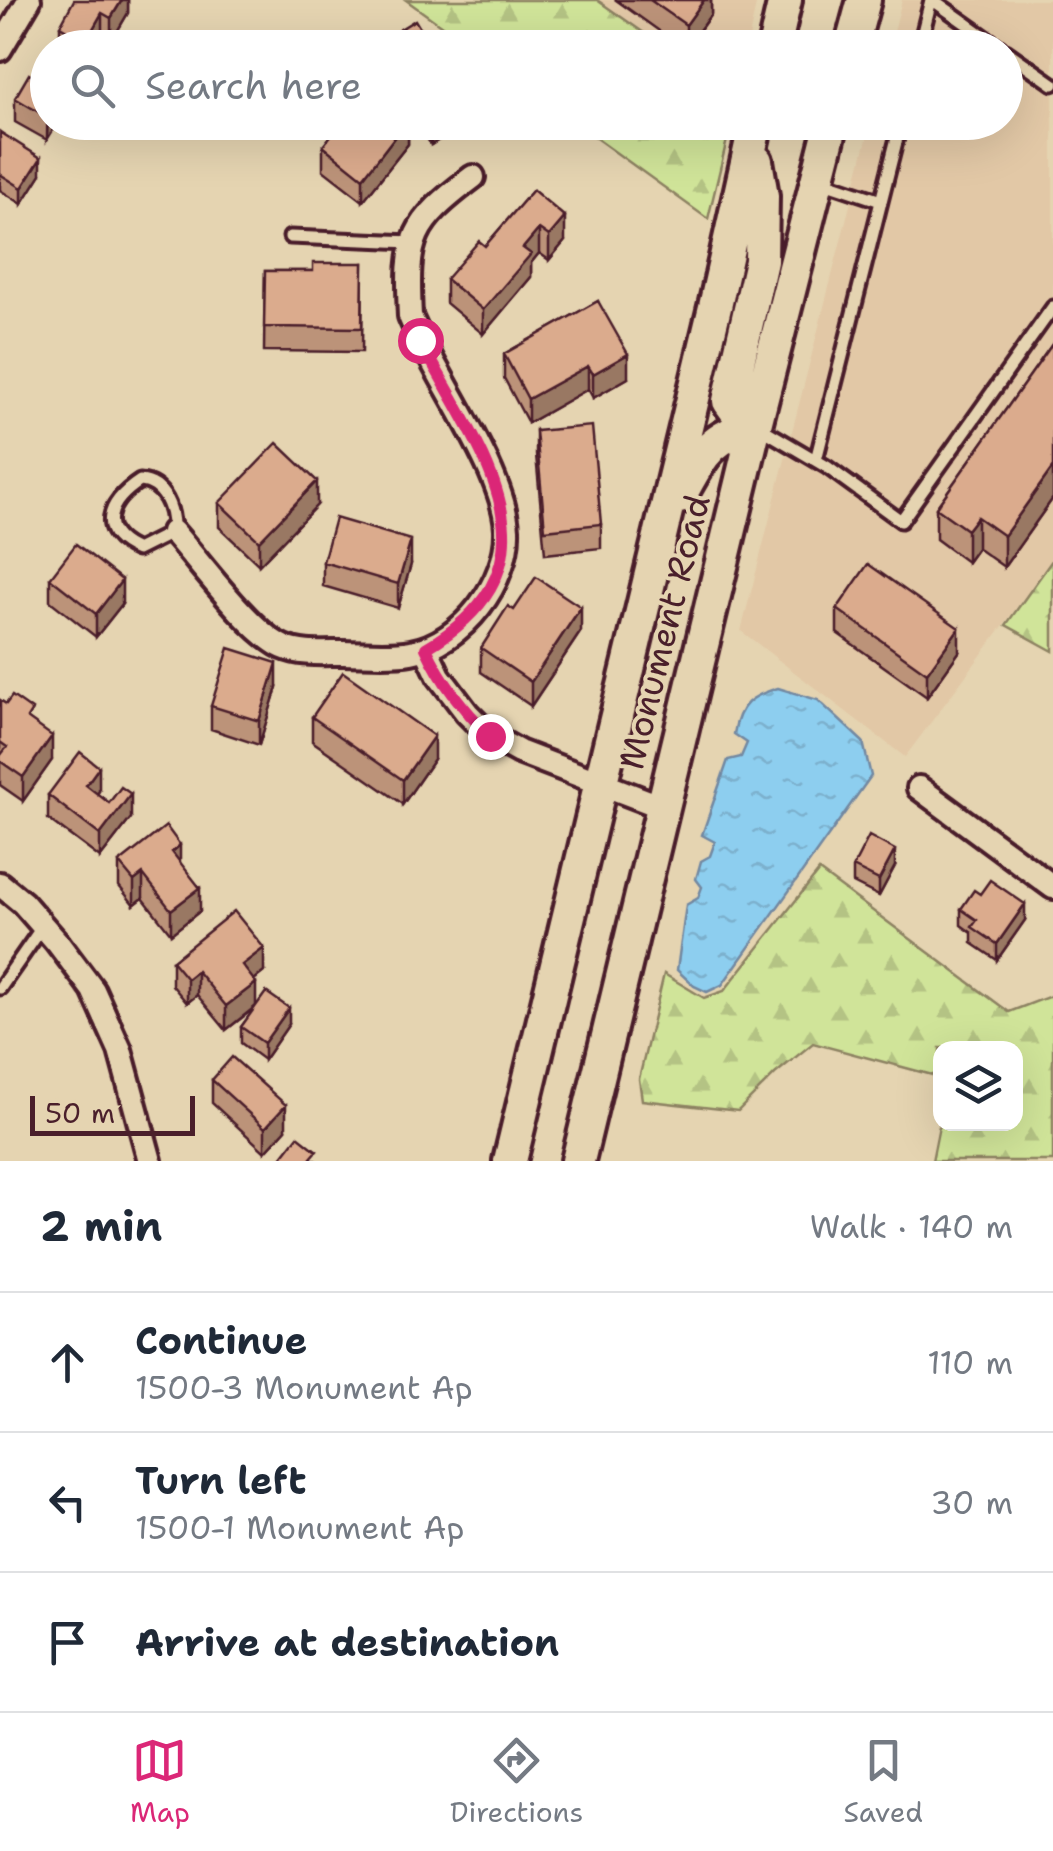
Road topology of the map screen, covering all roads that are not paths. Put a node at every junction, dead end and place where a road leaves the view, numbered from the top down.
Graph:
1 (29, 0) edge
2 (785, 0) edge
3 (864, 0) edge
4 (932, 0) edge
5 (778, 30) edge
6 (856, 30) edge
7 (924, 30) edge
8 (975, 30) edge
9 (0, 49) edge
10 (1023, 63) edge
11 (1053, 84) edge
12 (752, 140) edge
13 (755, 140) edge
14 (827, 140) edge
15 (896, 140) edge
16 (473, 177) dead end
17 (816, 180) junction
18 (881, 202) junction
19 (290, 236) dead end
20 (412, 242) junction
21 (1053, 306) edge
22 (755, 425) junction
23 (816, 460) junction
24 (661, 528) junction
25 (172, 532) junction
26 (426, 648) junction
27 (600, 782) junction
28 (919, 788) dead end
29 (662, 807) junction
30 (0, 884) edge
31 (1053, 887) edge
32 (43, 926) junction
33 (0, 988) edge
34 (150, 1161) edge
35 (510, 1161) edge
36 (578, 1161) edge

1 - 9 street
2 - 5 main road
3 - 6 main road
4 - 7 lane
4 - 8 lane
10 - 11 lane
12 - 24 main road, Monument Road
13 - 22 main road
14 - 17 main road, Monument Road
15 - 18 lane
16 - 20 street
17 - 18 lane
17 - 22 main road, Monument Road
18 - 23 lane
19 - 20 lane
20 - 26 street
21 - 23 lane
22 - 23 lane
22 - 24 main road
22 - 29 main road, Monument Road
24 - 27 main road, Monument Road
25 - 25 lane
25 - 26 street
26 - 27 street
27 - 29 street
27 - 35 main road, Monument Road
28 - 31 street
29 - 36 main road, Monument Road
30 - 32 street
32 - 33 lane
32 - 34 street

